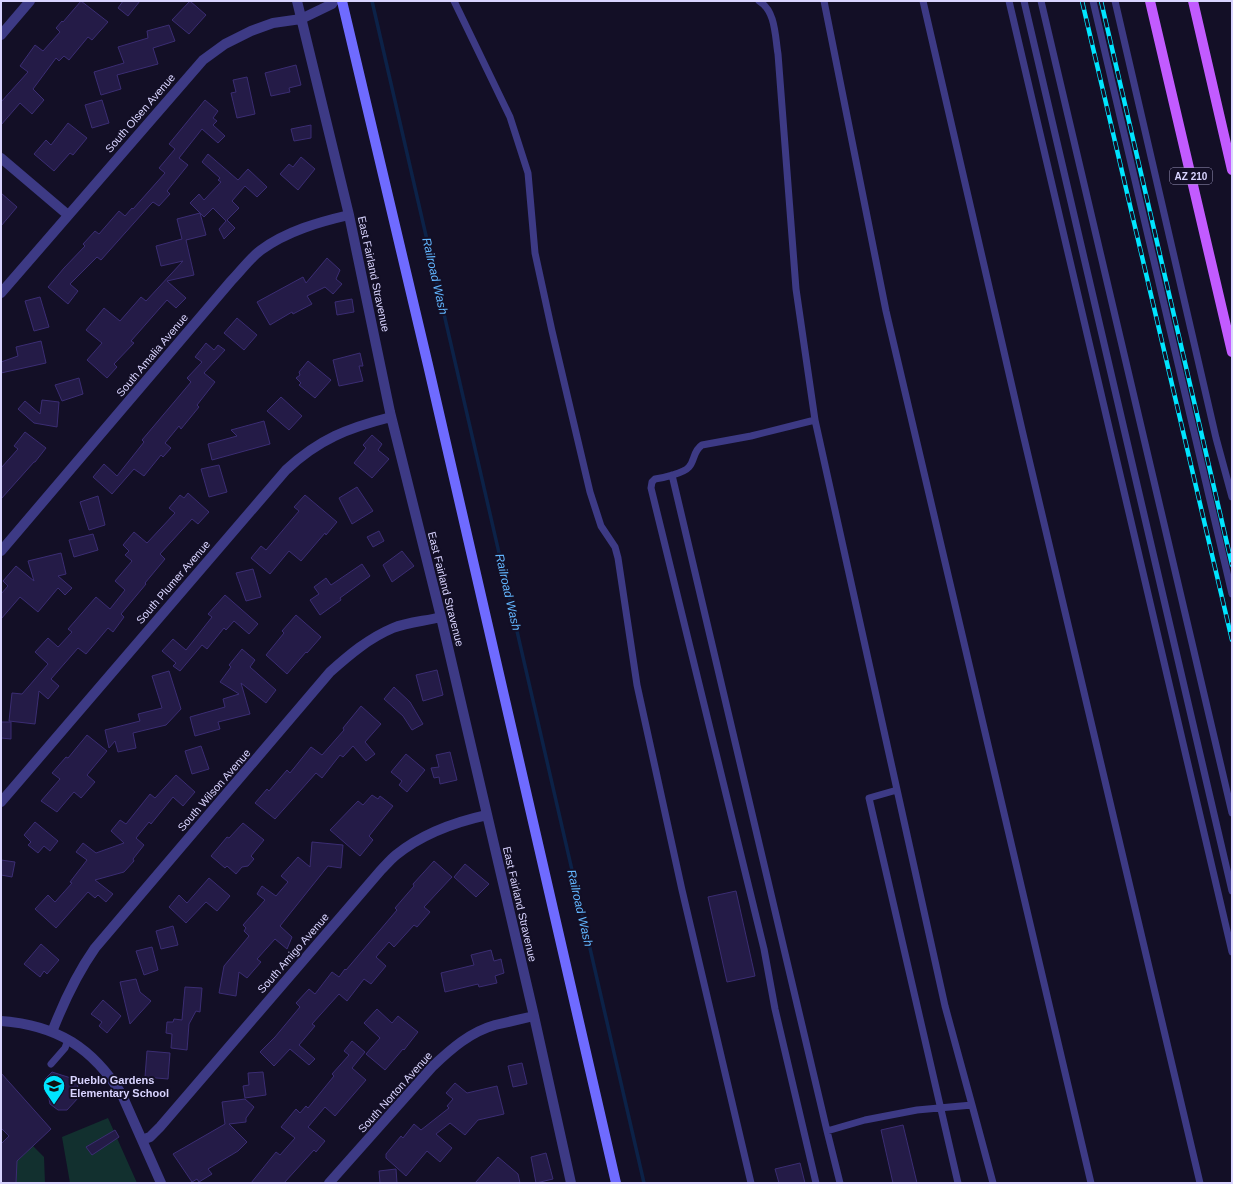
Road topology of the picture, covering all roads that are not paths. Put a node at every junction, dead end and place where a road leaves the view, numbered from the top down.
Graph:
1 (30, 1) edge
2 (297, 1) edge
3 (334, 1) edge
4 (342, 1) edge
5 (454, 1) edge
6 (759, 1) edge
7 (824, 1) edge
8 (923, 1) edge
9 (1009, 1) edge
10 (1024, 1) edge
11 (1041, 1) edge
12 (1092, 1) edge
13 (1115, 1) edge
14 (1150, 1) edge
15 (1193, 1) edge
16 (301, 19) junction
17 (1, 35) edge
18 (1, 158) edge
19 (1232, 170) edge
20 (68, 215) junction
21 (349, 215) junction
22 (1, 294) edge
23 (1232, 352) edge
24 (391, 417) junction
25 (815, 420) junction
26 (672, 475) junction
27 (1232, 497) edge
28 (1, 551) edge
29 (1232, 594) edge
30 (442, 617) junction
31 (897, 790) junction
32 (1, 802) edge
33 (1232, 813) edge
34 (487, 815) junction
35 (1232, 891) edge
36 (1232, 952) edge
37 (534, 1016) junction
38 (1, 1021) edge
39 (52, 1032) junction
40 (68, 1040) junction
41 (51, 1064) dead end
42 (972, 1104) junction
43 (941, 1107) junction
44 (827, 1131) junction
45 (142, 1140) junction
46 (161, 1183) edge
47 (329, 1183) edge
48 (571, 1183) edge
49 (616, 1183) edge
50 (751, 1183) edge
51 (816, 1183) edge
52 (840, 1183) edge
53 (958, 1183) edge
54 (993, 1183) edge
55 (1091, 1183) edge
56 (1200, 1183) edge

1 - 17 street
2 - 16 street, East Fairland Stravenue
3 - 16 street, South Olsen Avenue
4 - 49 street
5 - 50 lane
6 - 25 lane
7 - 55 lane
8 - 56 lane
9 - 36 lane
10 - 35 lane
11 - 33 lane
12 - 29 lane
13 - 27 lane
14 - 23 main road, AZ 210
15 - 19 main road
16 - 20 street, South Olsen Avenue
16 - 21 street, East Fairland Stravenue
18 - 20 street
20 - 22 street, South Olsen Avenue
21 - 24 street, East Fairland Stravenue
21 - 28 street, South Amalia Avenue
24 - 30 street, East Fairland Stravenue
24 - 32 street, South Plumer Avenue
25 - 26 lane
25 - 31 lane
26 - 44 lane
26 - 51 lane
30 - 34 street, East Fairland Stravenue
30 - 39 street, South Wilson Avenue
31 - 42 lane
31 - 43 lane
34 - 37 street, East Fairland Stravenue
34 - 45 street, South Amigo Avenue
37 - 47 street, South Norton Avenue
37 - 48 street, East Fairland Stravenue
38 - 39 street
39 - 40 street
40 - 41 lane
40 - 45 street
42 - 43 lane
42 - 54 lane
43 - 44 lane
43 - 53 lane
44 - 52 lane
45 - 46 street

